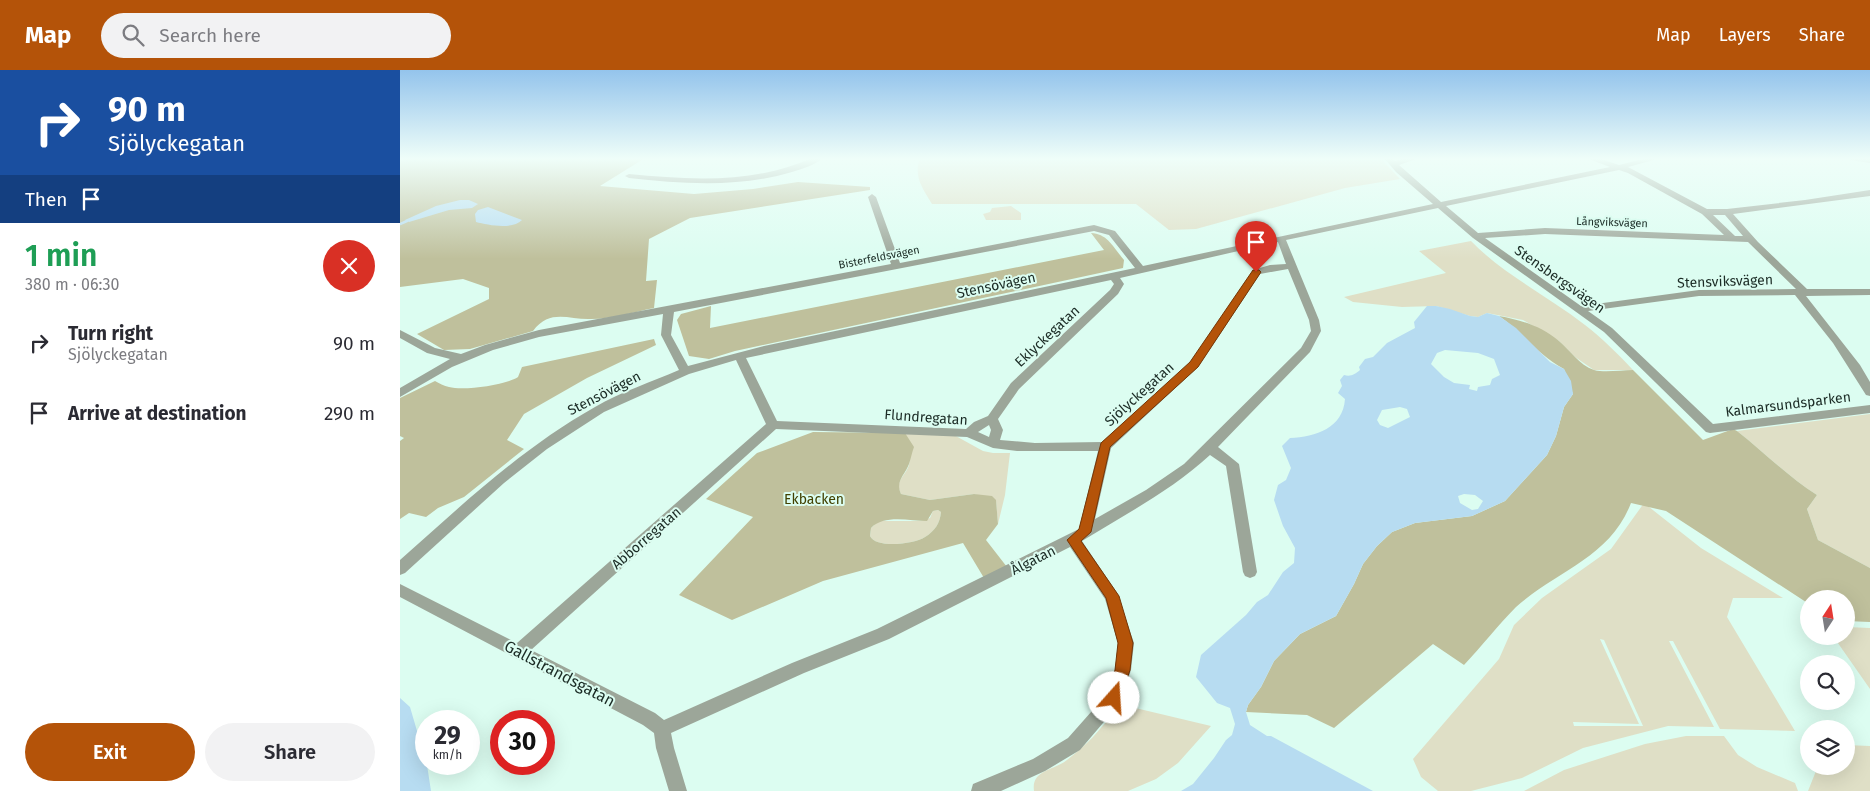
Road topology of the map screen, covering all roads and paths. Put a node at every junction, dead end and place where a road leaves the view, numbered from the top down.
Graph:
1 (1425, 192) edge
2 (1505, 192) edge
3 (1666, 192) edge
4 (1870, 193) edge
5 (872, 197) dead end
6 (1440, 205) junction
7 (1705, 212) junction
8 (1727, 212) junction
9 (1476, 236) junction
10 (1280, 239) junction
11 (1733, 239) junction
12 (1748, 239) junction
13 (896, 266) junction
14 (1292, 266) junction
15 (1141, 270) junction
16 (1114, 276) junction
17 (1870, 292) edge
18 (1802, 293) junction
19 (1582, 309) junction
20 (670, 310) junction
21 (400, 333) edge
22 (739, 355) junction
23 (462, 358) junction
24 (685, 371) junction
25 (1870, 392) edge
26 (400, 393) edge
27 (1870, 410) edge
28 (992, 419) junction
29 (773, 425) junction
30 (1710, 429) joint
31 (969, 433) junction
32 (993, 444) junction
33 (1105, 446) junction
34 (1210, 448) junction
35 (1079, 536) junction
36 (400, 569) edge
37 (1250, 572) dead end
38 (400, 590) edge
39 (518, 652) junction
40 (662, 729) junction
41 (678, 791) edge
42 (980, 791) edge

1 - 6 street, Stensbergsvägen
2 - 6 street, Stensövägen
3 - 7 street
4 - 8 street
5 - 13 street
6 - 9 street, Stensbergsvägen
6 - 10 street, Stensövägen
7 - 8 street
7 - 11 street
8 - 12 street
9 - 11 street, Långviksvägen
9 - 19 street, Stensbergsvägen
10 - 14 street, Ålgatan
10 - 15 street, Stensövägen
11 - 12 street, Långviksvägen
12 - 18 street
13 - 15 street, Bisterfeldsvägen
13 - 20 street, Bisterfeldsvägen
14 - 33 street, Sjölyckegatan
14 - 34 street, Ålgatan
15 - 16 street, Stensövägen
16 - 22 street, Stensövägen
16 - 28 street, Eklyckegatan
17 - 18 street, Stensviksvägen
18 - 19 street, Stensviksvägen
18 - 25 street
19 - 30 street, Stensbergsvägen
20 - 23 street, Bisterfeldsvägen
20 - 24 street
21 - 23 street
22 - 24 street, Stensövägen
22 - 29 street
23 - 26 street, Bisterfeldsvägen
24 - 36 street, Stensövägen
27 - 30 street, Kalmarsundsparken
28 - 31 street, Eklyckegatan
28 - 32 street
29 - 31 street, Flundregatan
29 - 39 street, Abborregatan
31 - 32 street, Flundregatan
32 - 33 street, Flundregatan
33 - 35 street, Sjölyckegatan
34 - 35 street, Ålgatan
34 - 37 street
35 - 40 street, Ålgatan
35 - 42 street
38 - 39 street, Gallstrandsgatan
39 - 40 street, Gallstrandsgatan
40 - 41 street

